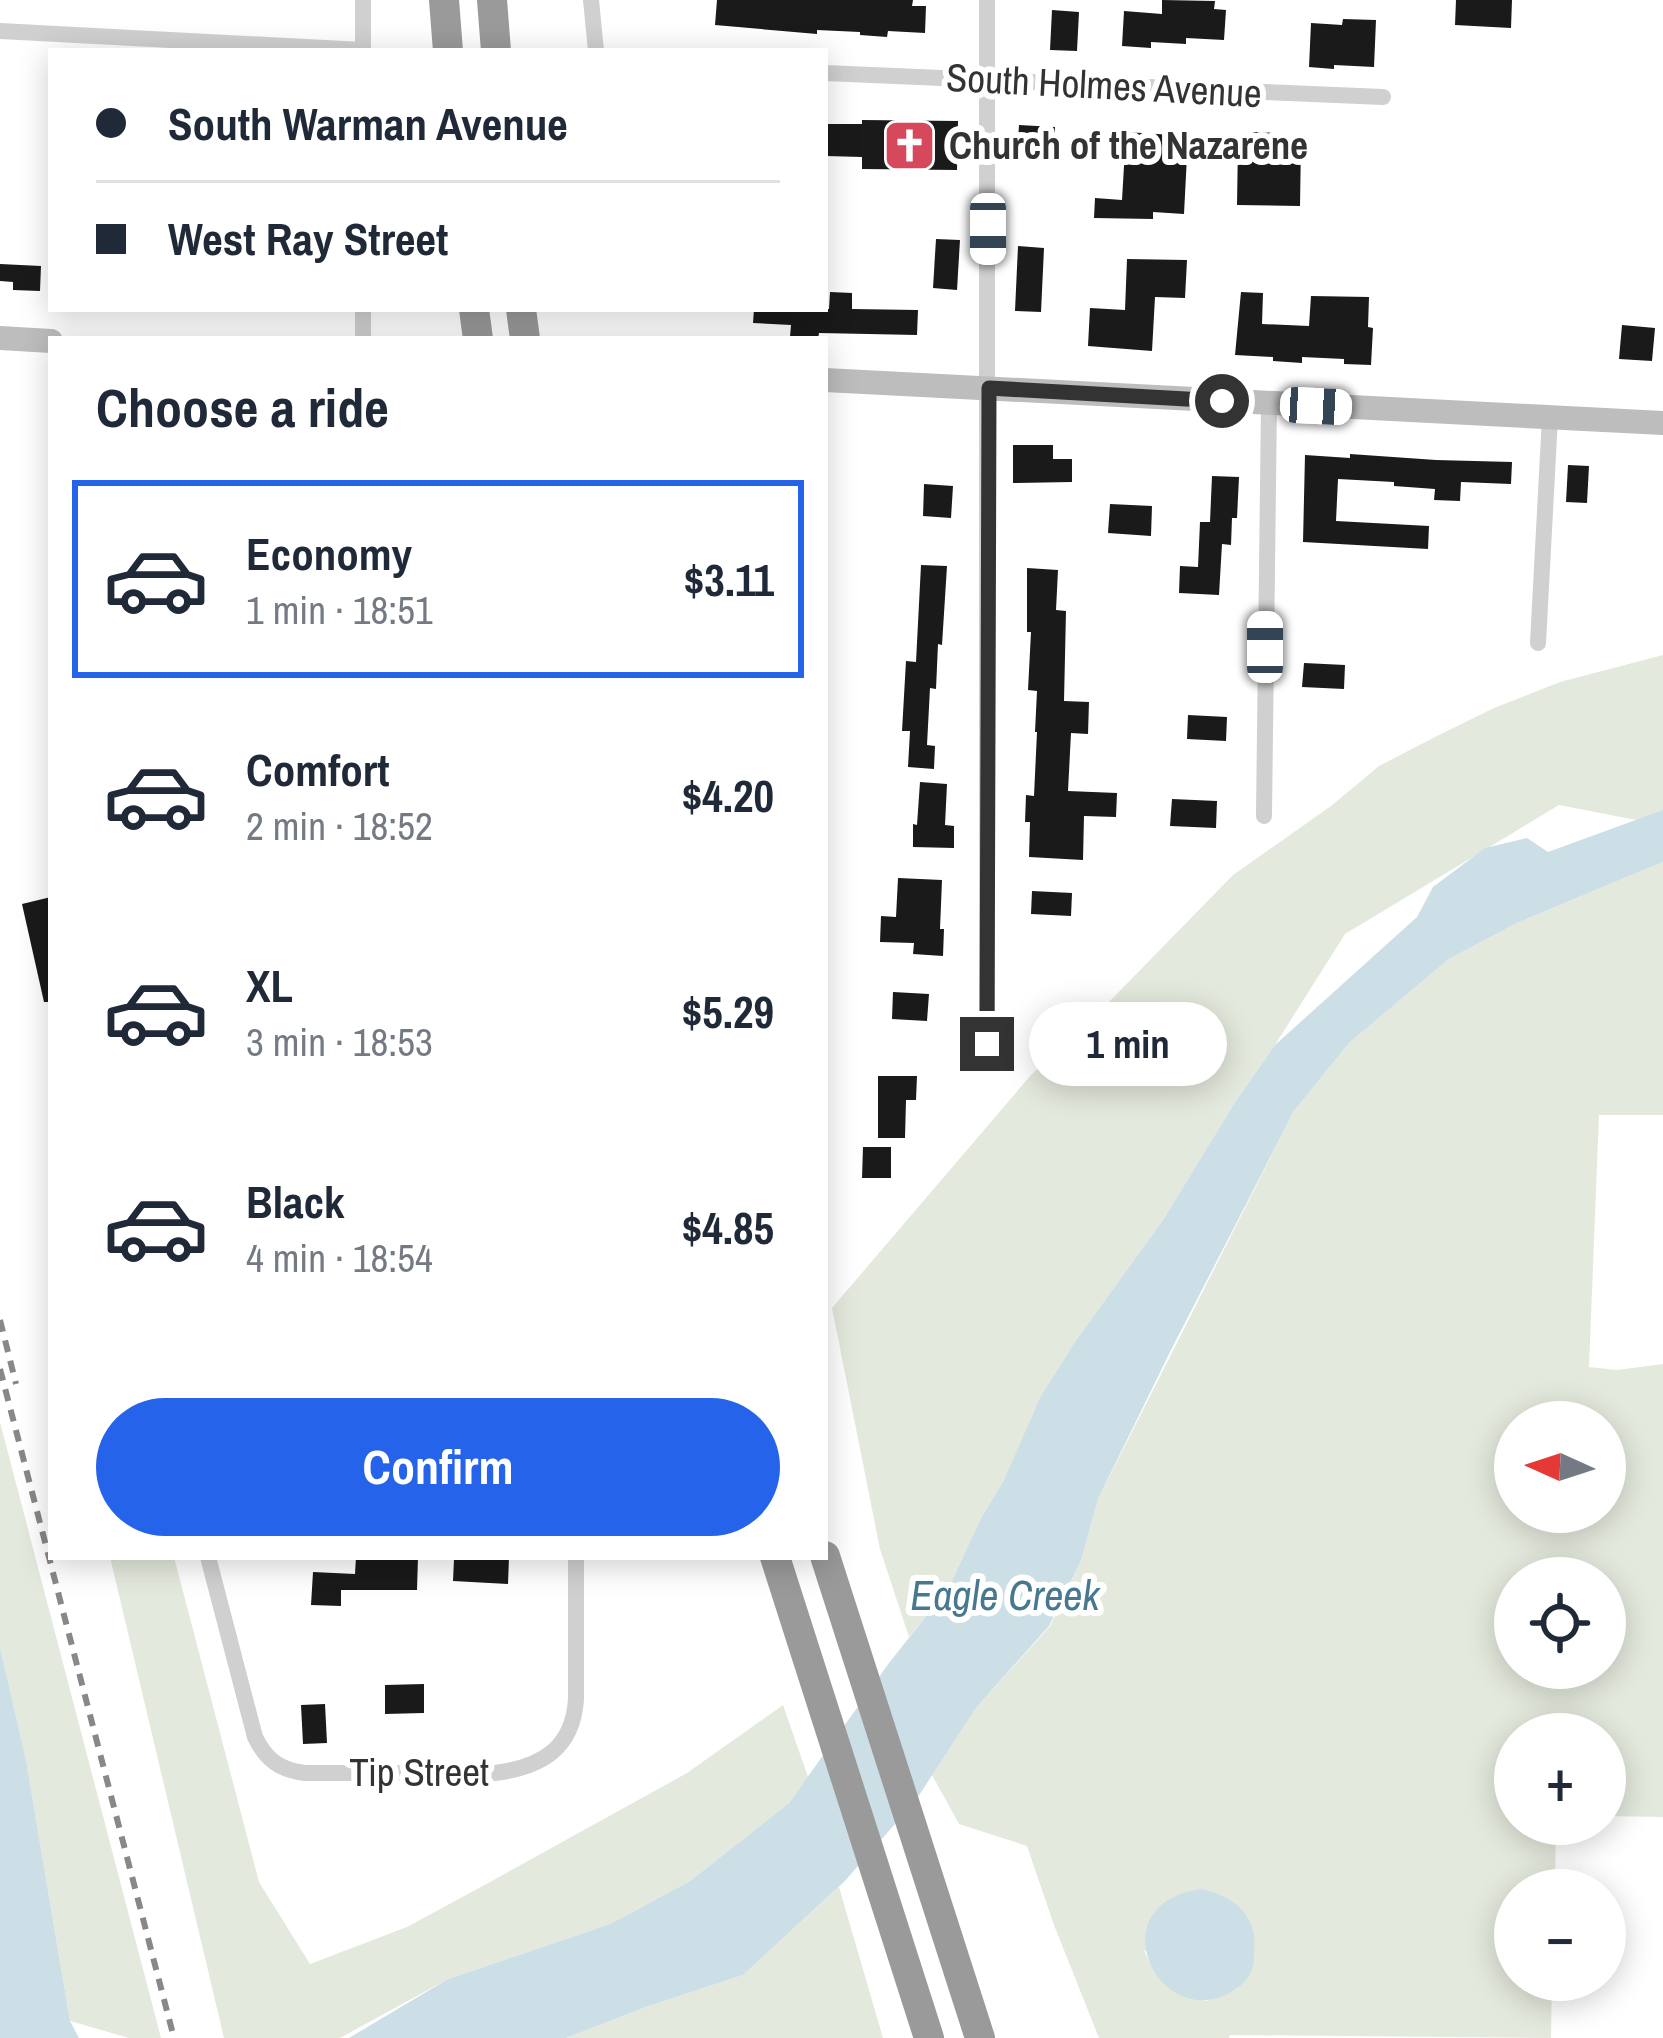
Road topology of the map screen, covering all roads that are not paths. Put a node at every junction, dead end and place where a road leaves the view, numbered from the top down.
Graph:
1 (363, 0) edge
2 (444, 0) edge
3 (492, 0) edge
4 (591, 0) edge
5 (987, 0) edge
6 (0, 31) edge
7 (325, 48) edge
8 (363, 48) edge
9 (448, 48) edge
10 (496, 48) edge
11 (596, 48) edge
12 (828, 73) edge
13 (988, 80) junction
14 (1382, 98) dead end
15 (0, 338) edge
16 (48, 340) edge
17 (828, 380) edge
18 (989, 388) junction
19 (1269, 403) junction
20 (1550, 417) junction
21 (1663, 423) edge
22 (1538, 643) dead end
23 (1264, 816) dead end
24 (987, 1044) dead end
25 (209, 1560) edge
26 (576, 1560) edge
27 (776, 1560) edge
28 (826, 1560) edge
29 (929, 2038) edge
30 (980, 2038) edge

1 - 8 street
2 - 9 highway
3 - 10 highway
4 - 11 street
5 - 13 street
6 - 7 street
12 - 13 street, South Holmes Avenue
13 - 14 street, South Holmes Avenue
13 - 18 street
15 - 16 main road
17 - 18 main road
18 - 19 main road
18 - 24 street
19 - 20 main road
19 - 23 street
20 - 21 main road
20 - 22 street
25 - 26 street, Tip Street
27 - 29 highway
28 - 30 highway

